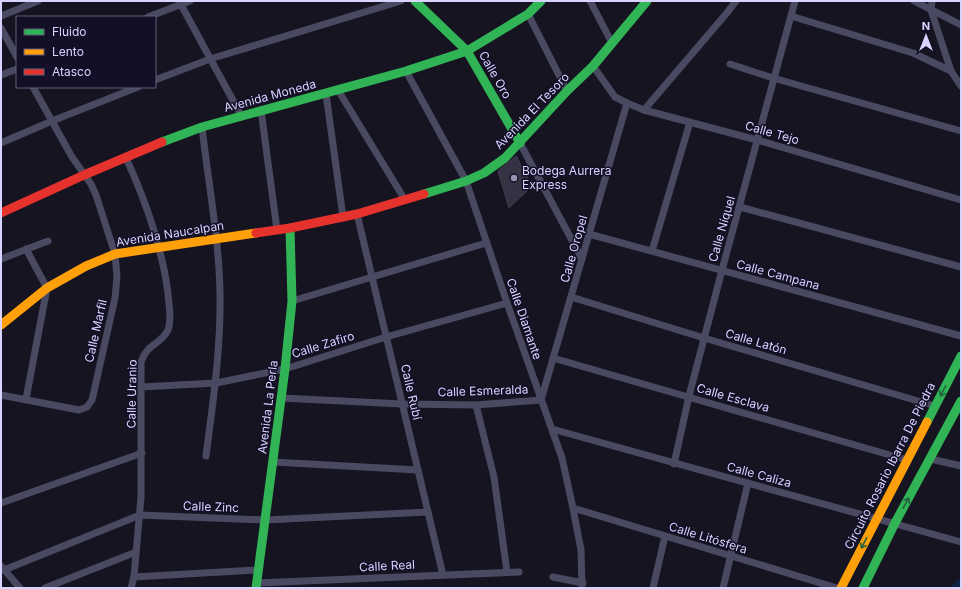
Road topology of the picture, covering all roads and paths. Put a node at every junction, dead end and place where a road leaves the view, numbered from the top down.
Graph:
1 (38, 1) edge
2 (190, 1) edge
3 (401, 1) edge
4 (415, 1) edge
5 (541, 1) edge
6 (590, 1) edge
7 (647, 1) edge
8 (736, 1) edge
9 (795, 1) edge
10 (914, 1) edge
11 (932, 1) edge
12 (180, 3) edge
13 (932, 10) junction
14 (528, 14) junction
15 (1, 16) edge
16 (150, 16) edge
17 (791, 16) junction
18 (961, 25) edge
19 (1, 28) edge
20 (612, 43) junction
21 (467, 51) junction
22 (16, 55) edge
23 (210, 59) junction
24 (730, 64) dead end
25 (592, 66) junction
26 (16, 69) edge
27 (406, 71) junction
28 (951, 71) junction
29 (1, 75) edge
30 (774, 78) junction
31 (156, 80) edge
32 (961, 86) edge
33 (35, 88) edge
34 (135, 88) edge
35 (338, 90) junction
36 (567, 91) junction
37 (326, 94) junction
38 (627, 104) junction
39 (261, 110) junction
40 (644, 110) junction
41 (242, 116) junction
42 (52, 121) junction
43 (690, 122) junction
44 (202, 127) junction
45 (961, 131) edge
46 (757, 140) junction
47 (1, 143) edge
48 (520, 143) junction
49 (126, 158) junction
50 (84, 175) junction
51 (466, 181) junction
52 (405, 200) junction
53 (961, 200) edge
54 (740, 207) junction
55 (1, 213) edge
56 (357, 214) junction
57 (342, 217) junction
58 (290, 228) junction
59 (277, 230) junction
60 (589, 234) junction
61 (216, 240) junction
62 (48, 241) dead end
63 (486, 243) junction
64 (159, 247) junction
65 (26, 249) junction
66 (652, 251) junction
67 (115, 254) junction
68 (1, 259) edge
69 (582, 260) junction
70 (961, 267) edge
71 (722, 270) junction
72 (372, 277) junction
73 (47, 288) junction
74 (571, 297) junction
75 (292, 301) junction
76 (507, 303) junction
77 (1, 325) edge
78 (961, 336) edge
79 (386, 337) junction
80 (704, 338) junction
81 (961, 356) edge
82 (553, 358) junction
83 (285, 369) junction
84 (216, 383) junction
85 (141, 387) junction
86 (1, 395) edge
87 (689, 396) junction
88 (281, 398) junction
89 (26, 399) junction
90 (541, 400) junction
91 (402, 404) junction
92 (476, 405) junction
93 (935, 406) junction
94 (960, 406) edge
95 (552, 429) junction
96 (142, 453) junction
97 (206, 456) dead end
98 (931, 458) junction
99 (907, 460) junction
100 (273, 462) junction
101 (674, 464) junction
102 (961, 466) edge
103 (418, 470) junction
104 (748, 483) junction
105 (1, 503) edge
106 (573, 508) junction
107 (428, 512) junction
108 (140, 515) junction
109 (877, 518) junction
110 (265, 520) junction
111 (895, 523) junction
112 (665, 536) junction
113 (961, 542) edge
114 (136, 552) junction
115 (730, 556) junction
116 (3, 568) edge
117 (258, 570) junction
118 (508, 572) junction
119 (519, 572) dead end
120 (443, 575) junction
121 (134, 577) junction
122 (553, 578) dead end
123 (582, 585) edge
124 (256, 586) edge
125 (20, 588) edge
126 (45, 588) edge
127 (131, 588) edge
128 (653, 588) edge
129 (723, 588) edge
130 (837, 588) edge
131 (841, 588) edge
132 (863, 588) edge

1 - 15 street
2 - 12 street
3 - 23 street
4 - 21 main road, Calle Oro
5 - 14 main road, Avenida Moneda
6 - 20 street
7 - 20 main road, Avenida El Tesoro
8 - 40 street
9 - 17 street, Calle Níquel
10 - 13 street
11 - 13 street
12 - 16 street
12 - 23 street
13 - 18 street
13 - 28 street
14 - 21 main road, Avenida Moneda
14 - 36 street
17 - 28 street
17 - 30 street, Calle Níquel
19 - 22 street
20 - 25 main road, Avenida El Tesoro
21 - 27 main road, Avenida Moneda
21 - 48 main road, Calle Oro
23 - 31 street
23 - 41 street
24 - 30 street
25 - 36 main road, Avenida El Tesoro
25 - 38 street, Calle Tejo
26 - 29 street
27 - 35 main road, Avenida Moneda
27 - 51 street, Calle Diamante
28 - 32 street
30 - 45 street
30 - 46 street, Calle Níquel
33 - 42 street, Calle Marfil
34 - 42 street
35 - 37 main road, Avenida Moneda
35 - 52 street
36 - 48 main road, Avenida El Tesoro
37 - 39 main road, Avenida Moneda
37 - 57 street
38 - 40 street, Calle Tejo
38 - 60 street, Calle Oropel
39 - 41 main road, Avenida Moneda
39 - 59 street
40 - 43 street, Calle Tejo
41 - 44 main road, Avenida Moneda
42 - 47 street
42 - 50 street, Calle Marfil
43 - 46 street, Calle Tejo
43 - 66 street
44 - 49 main road, Avenida Moneda
44 - 61 street
46 - 53 street, Calle Tejo
46 - 54 street, Calle Níquel
48 - 51 main road, Avenida El Tesoro
48 - 69 street, Calle Oro
49 - 50 main road, Avenida Moneda
49 - 64 street, Calle Uranio
50 - 55 main road, Avenida Moneda
50 - 67 street, Calle Marfil
51 - 52 main road, Avenida El Tesoro
51 - 63 street, Calle Diamante
52 - 56 main road, Avenida El Tesoro
54 - 70 street
54 - 71 street, Calle Níquel
56 - 57 main road, Avenida El Tesoro
56 - 72 street, Calle Rubí
57 - 58 main road, Avenida El Tesoro
58 - 59 main road, Avenida Naucalpan
58 - 75 main road, Avenida La Perla
59 - 61 main road, Avenida Naucalpan
60 - 66 street, Calle Campana
60 - 69 street, Calle Oropel
61 - 64 main road, Avenida Naucalpan
61 - 84 street
62 - 65 street
63 - 72 street
63 - 76 street, Calle Diamante
64 - 67 main road, Avenida Naucalpan
64 - 85 street, Calle Uranio
65 - 68 street
65 - 73 street
66 - 71 street, Calle Campana
67 - 73 main road, Avenida Naucalpan
67 - 89 street, Calle Marfil
69 - 74 street, Calle Oropel
71 - 78 street, Calle Campana
71 - 80 street, Calle Níquel
72 - 75 street
72 - 79 street, Calle Rubí
73 - 77 main road, Avenida Naucalpan
73 - 89 street
74 - 80 street, Calle Latón
74 - 82 street, Calle Oropel
75 - 83 main road, Avenida La Perla
76 - 79 street, Calle Zafiro
76 - 90 street, Calle Diamante
79 - 83 street, Calle Zafiro
79 - 91 street, Calle Rubí
80 - 87 street, Calle Níquel
80 - 93 street, Calle Latón
81 -> 93 main road, Circuito Rosario Ibarra De Piedra
82 - 87 street, Calle Esclava
82 - 90 street, Calle Oropel
83 - 84 street, Calle Zafiro
83 - 88 main road, Avenida La Perla
84 - 85 street, Calle Zafiro
84 - 97 street
85 - 96 street, Calle Uranio
86 - 89 street, Calle Marfil
87 - 99 street, Calle Esclava
87 - 101 street, Calle Níquel
88 - 91 street, Calle Esmeralda
88 - 100 main road, Avenida La Perla
90 - 92 street, Calle Esmeralda
90 - 95 street, Calle Diamante
91 - 92 street, Calle Esmeralda
91 - 103 street, Calle Rubí
92 - 118 street
93 - 99 main road, Circuito Rosario Ibarra De Piedra
94 - 98 main road
95 - 101 street, Calle Caliza
95 - 106 street, Calle Diamante
96 - 105 street
96 - 108 street, Calle Uranio
98 - 102 street
111 -> 98 main road
99 - 109 main road, Circuito Rosario Ibarra De Piedra
100 - 103 street
100 - 110 main road, Avenida La Perla
101 - 104 street, Calle Caliza
103 - 107 street, Calle Rubí
104 - 109 street, Calle Caliza
104 - 115 street
106 - 112 street, Calle Litósfera
106 - 123 street, Calle Diamante
107 - 110 street, Calle Zinc
107 - 120 street, Calle Rubí
108 - 110 street, Calle Zinc
108 - 114 street, Calle Uranio
108 - 116 street, Calle Zinc
109 - 111 street, Calle Caliza
109 -> 131 main road, Circuito Rosario Ibarra De Piedra
110 - 117 main road, Avenida La Perla
111 - 113 street, Calle Caliza
111 - 132 main road
112 - 115 street, Calle Litósfera
112 - 128 street
114 - 121 street, Calle Uranio
114 - 126 street
115 - 129 street
115 - 130 street, Calle Litósfera
116 - 125 street
117 - 121 street
117 - 124 main road, Avenida La Perla
118 - 119 street, Calle Real
118 - 120 street, Calle Real
120 - 124 street, Calle Real
121 - 127 street, Calle Uranio
122 - 123 street

